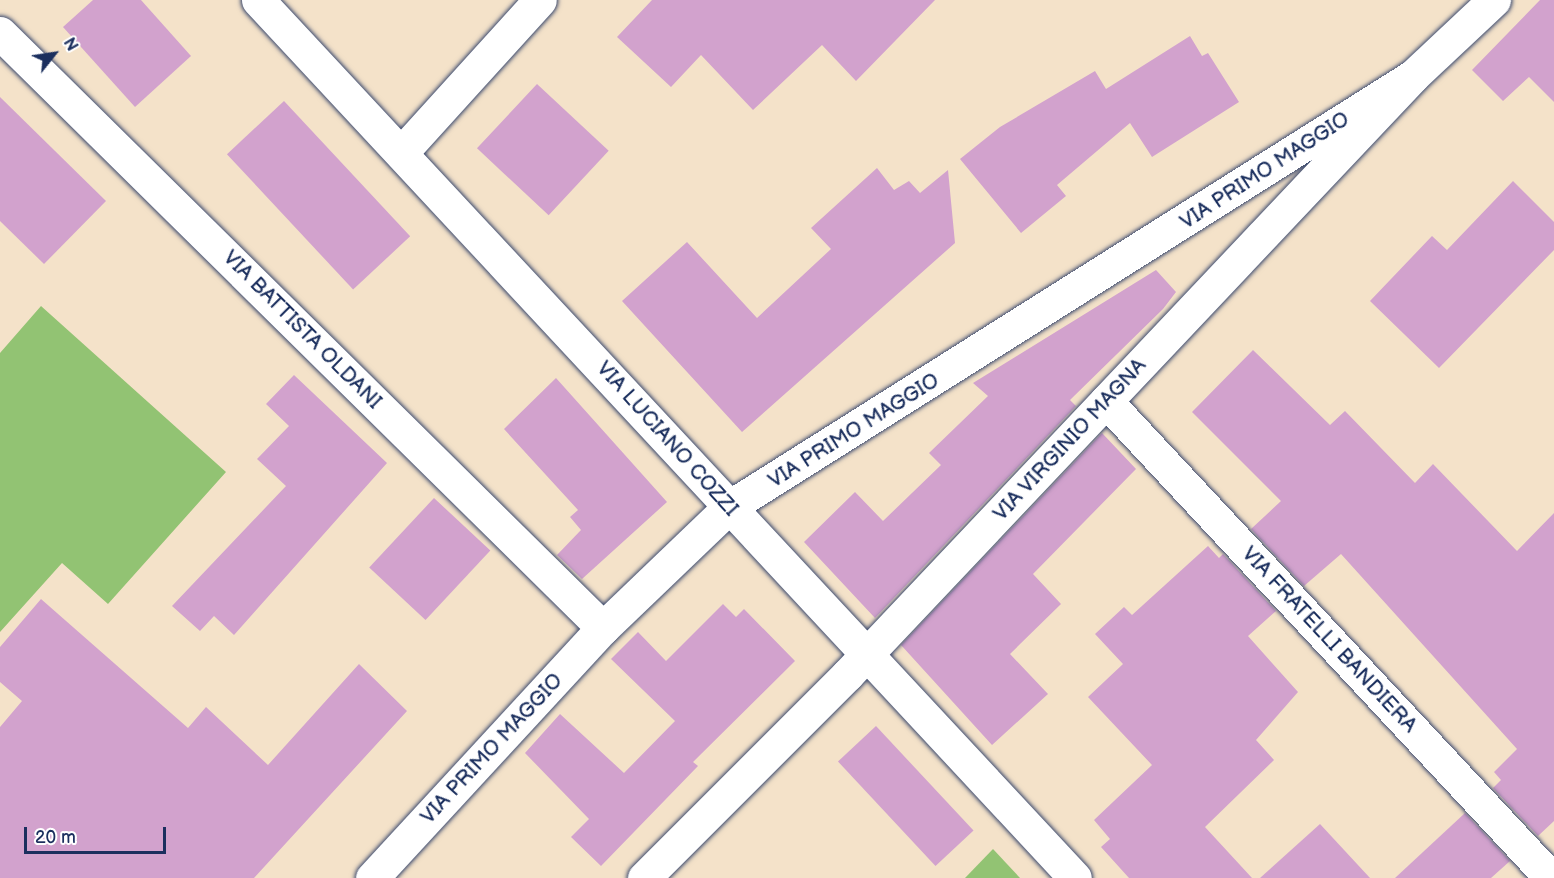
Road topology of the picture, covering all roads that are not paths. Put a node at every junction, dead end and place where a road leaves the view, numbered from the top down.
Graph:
1 (258, 0) edge
2 (540, 0) edge
3 (1494, 0) edge
4 (0, 33) edge
5 (1413, 76) junction
6 (402, 152) junction
7 (1106, 401) junction
8 (729, 507) junction
9 (603, 628) junction
10 (867, 654) junction
11 (372, 878) edge
12 (644, 878) edge
13 (1075, 878) edge
14 (1551, 878) edge

1 - 6 street, VIA LUCIANO COZZI
2 - 6 street
3 - 5 street, VIA VIRGINIO MAGNA
4 - 9 street, VIA BATTISTA OLDANI
5 - 7 street, VIA VIRGINIO MAGNA
5 - 8 street, VIA PRIMO MAGGIO
6 - 8 street, VIA LUCIANO COZZI
7 - 10 street, VIA VIRGINIO MAGNA
7 - 14 street, VIA FRATELLI BANDIERA
8 - 9 street, VIA PRIMO MAGGIO
8 - 10 street, VIA LUCIANO COZZI
9 - 11 street, VIA PRIMO MAGGIO
10 - 12 street, VIA VIRGINIO MAGNA
10 - 13 street, VIA LUCIANO COZZI

